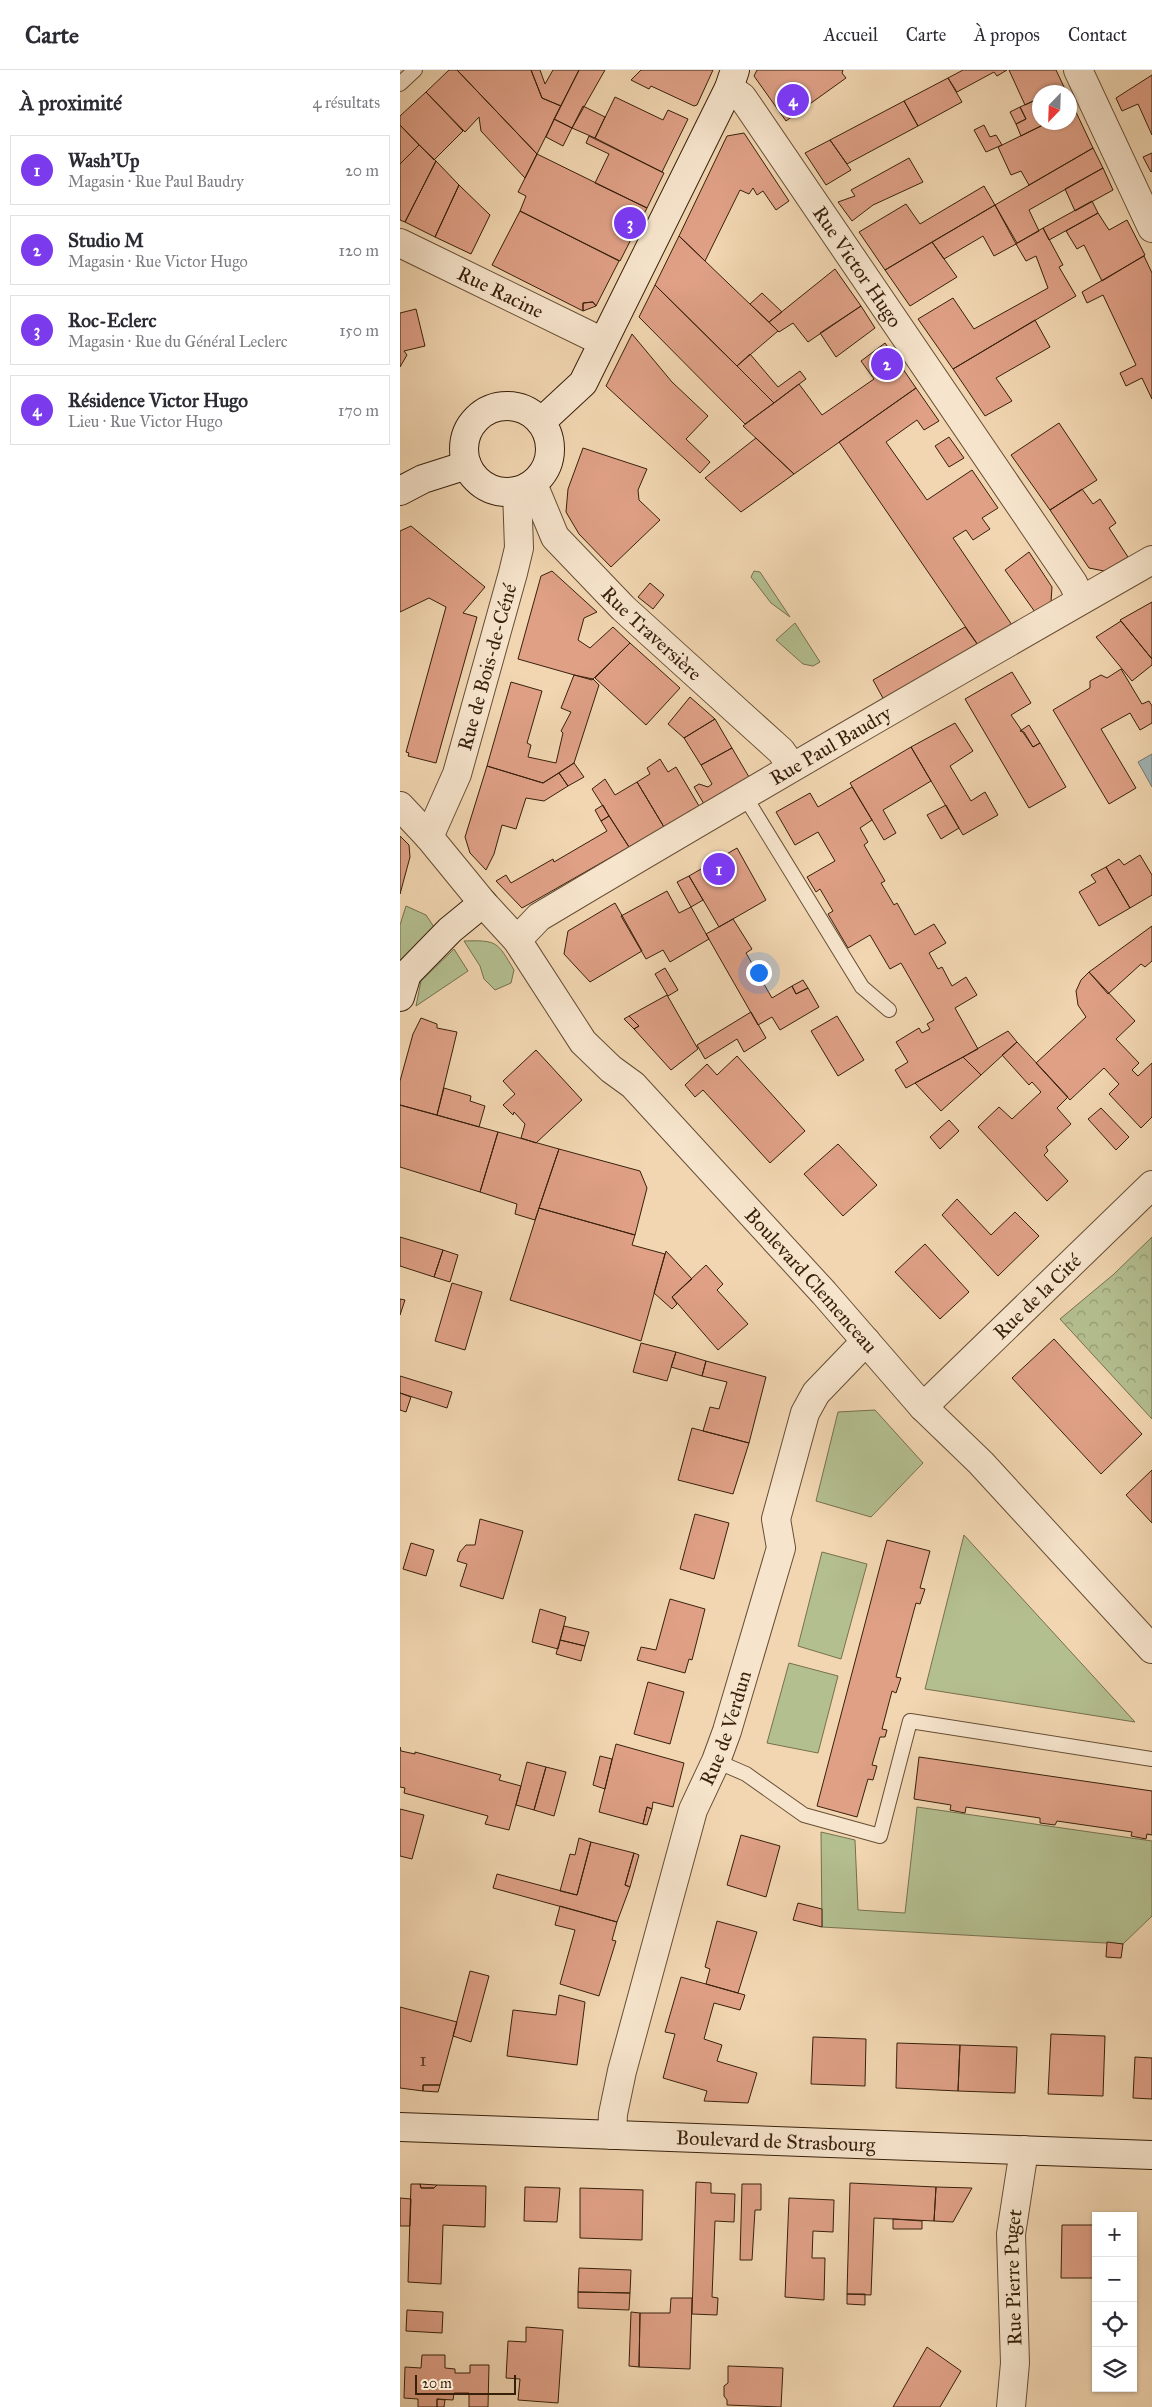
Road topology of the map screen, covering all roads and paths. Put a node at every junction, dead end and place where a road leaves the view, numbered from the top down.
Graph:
1 (416, 70) edge
2 (1078, 70) edge
3 (732, 79) edge
4 (400, 84) edge
5 (1152, 228) edge
6 (400, 243) edge
7 (603, 342) junction
8 (541, 422) junction
9 (467, 465) junction
10 (525, 487) junction
11 (400, 491) edge
12 (1152, 560) edge
13 (1082, 600) junction
14 (792, 767) junction
15 (744, 796) junction
16 (400, 806) edge
17 (429, 837) junction
18 (483, 903) junction
19 (517, 940) junction
20 (400, 997) edge
21 (889, 1010) dead end
22 (1152, 1185) edge
23 (866, 1341) junction
24 (923, 1408) junction
25 (1152, 1649) edge
26 (1152, 1759) edge
27 (716, 1761) junction
28 (400, 2127) edge
29 (612, 2135) junction
30 (1024, 2150) junction
31 (1152, 2155) edge
32 (1011, 2407) edge

1 - 4 lane
2 - 5 street
3 - 7 street
3 - 13 street, Rue Victor Hugo
6 - 7 street, Rue Racine
7 - 8 street
8 - 9 street
8 - 10 street
9 - 10 street
9 - 11 street
10 - 14 street, Rue Traversière
10 - 17 street, Rue de Bois-de-Céné
12 - 13 street, Rue Paul Baudry
13 - 14 street, Rue Paul Baudry
14 - 15 street, Rue Paul Baudry
15 - 19 street, Rue Paul Baudry
15 - 21 lane
16 - 17 street, Boulevard Clemenceau
17 - 18 street, Boulevard Clemenceau
18 - 19 street, Boulevard Clemenceau
18 - 20 street
19 - 23 street, Boulevard Clemenceau
22 - 24 street, Rue de la Cité
23 - 24 street, Boulevard Clemenceau
23 - 27 street, Rue de Verdun
24 - 25 street, Boulevard Clemenceau
26 - 27 lane
27 - 29 street, Rue de Verdun
28 - 29 street, Boulevard de Strasbourg
29 - 30 street, Boulevard de Strasbourg
30 - 31 street, Boulevard de Strasbourg
30 - 32 street, Rue Pierre Puget

